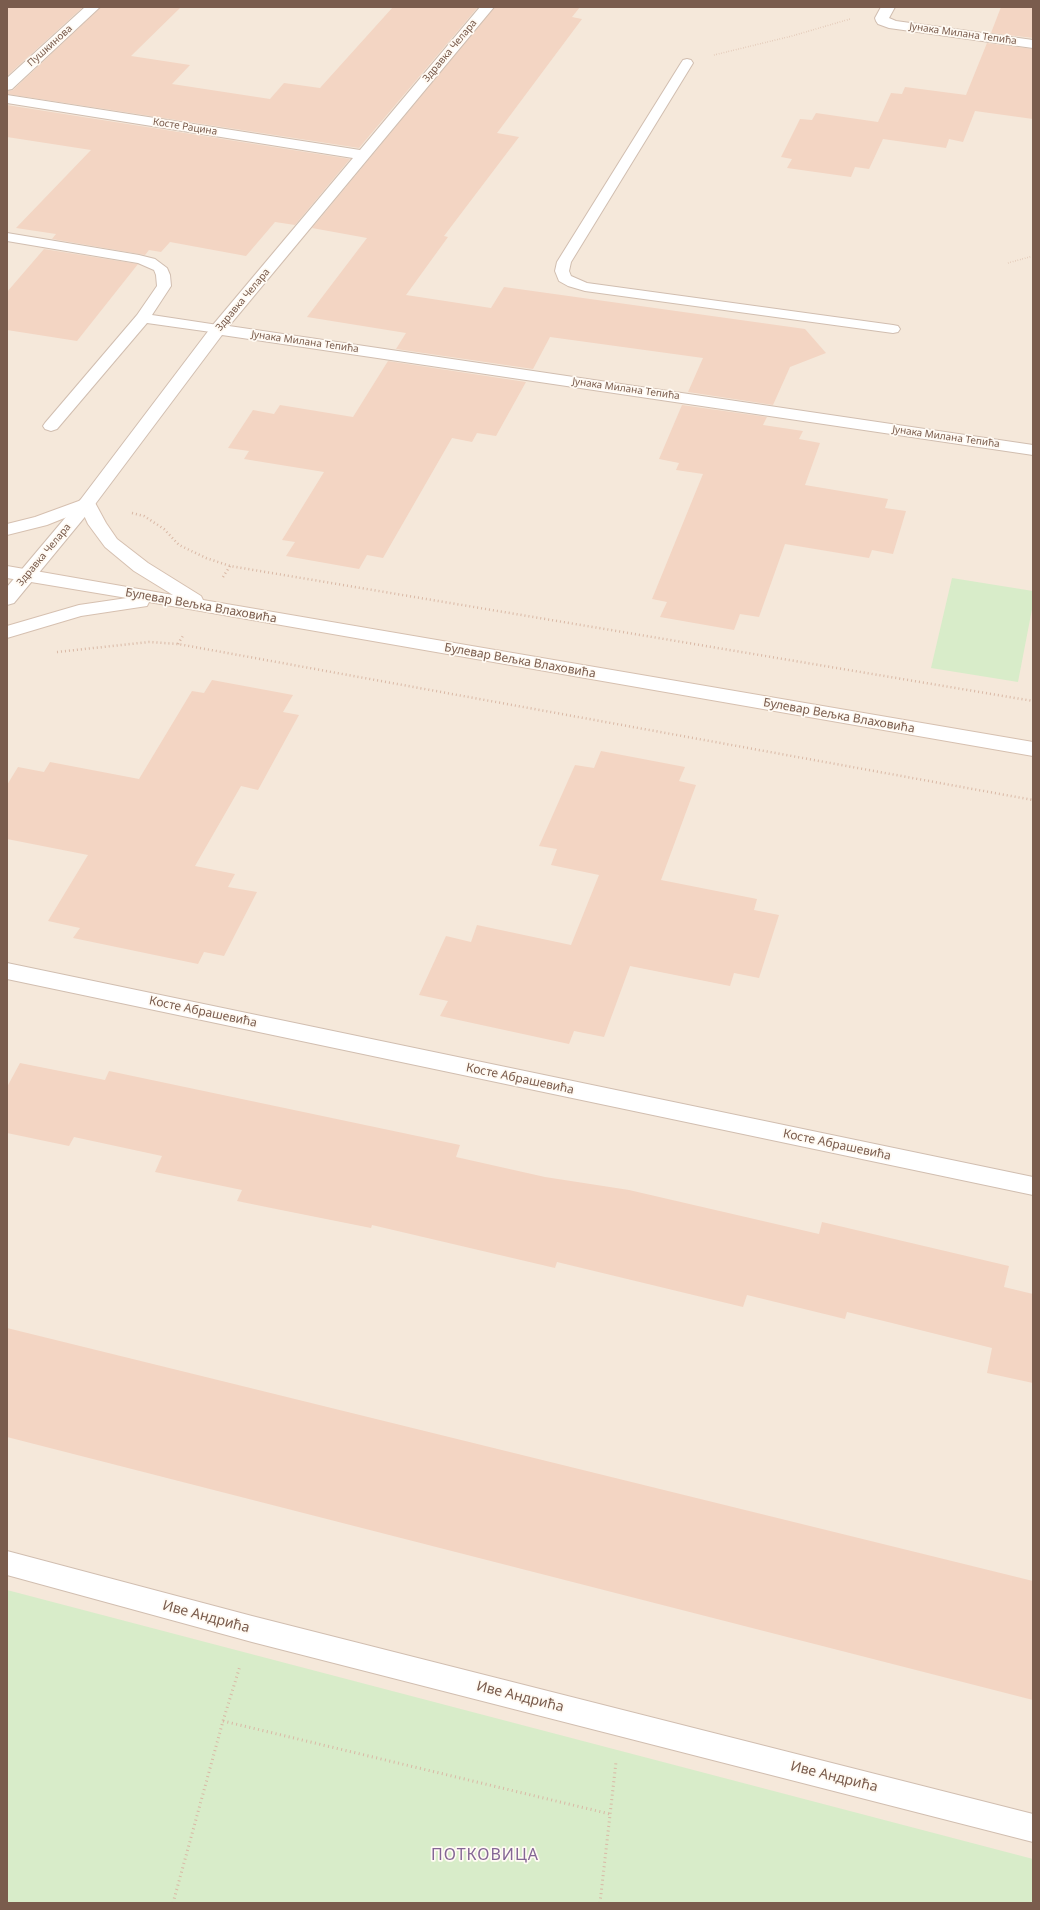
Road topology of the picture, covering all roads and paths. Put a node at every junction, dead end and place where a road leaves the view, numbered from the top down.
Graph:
1 (93, 7) edge
2 (488, 7) edge
3 (888, 7) edge
4 (855, 16) dead end
5 (1033, 44) edge
6 (687, 63) joint
7 (7, 86) edge
8 (7, 99) edge
9 (362, 156) junction
10 (7, 237) edge
11 (1033, 256) edge
12 (1008, 263) dead end
13 (143, 318) junction
14 (218, 329) junction
15 (893, 329) dead end
16 (51, 426) dead end
17 (1033, 450) edge
18 (87, 503) junction
19 (7, 530) edge
20 (7, 572) edge
21 (27, 575) junction
22 (7, 599) edge
23 (164, 600) junction
24 (204, 606) junction
25 (7, 632) edge
26 (54, 652) dead end
27 (1033, 701) edge
28 (1033, 749) edge
29 (1033, 800) edge
30 (7, 971) edge
31 (1033, 1186) edge
32 (7, 1563) edge
33 (252, 1629) junction
34 (223, 1721) junction
35 (621, 1723) junction
36 (610, 1814) junction
37 (1033, 1828) edge
38 (173, 1903) edge
39 (600, 1903) edge

1 - 7 street, Пушкинова
2 - 9 street, Здравка Челара
3 - 5 street, Јунака Милана Тепића
4 - 6 path
6 - 15 lane
8 - 9 street, Косте Рацина
9 - 14 street, Здравка Челара
10 - 13 lane
11 - 12 path
13 - 14 lane
13 - 16 lane
14 - 17 street, Јунака Милана Тепића
14 - 18 street, Здравка Челара
18 - 19 street
18 - 21 street, Здравка Челара
18 - 24 street
18 - 27 path
20 - 21 street, Булевар Вељка Влаховића
21 - 22 street, Здравка Челара
21 - 23 street, Булевар Вељка Влаховића
23 - 24 street, Булевар Вељка Влаховића
23 - 25 street
24 - 28 street, Булевар Вељка Влаховића
26 - 29 path
30 - 31 street, Косте Абрашевића
32 - 33 street, Иве Андрића
33 - 34 path
33 - 35 street, Иве Андрића
34 - 36 path
34 - 38 path
35 - 36 path
35 - 37 street, Иве Андрића
36 - 39 path

